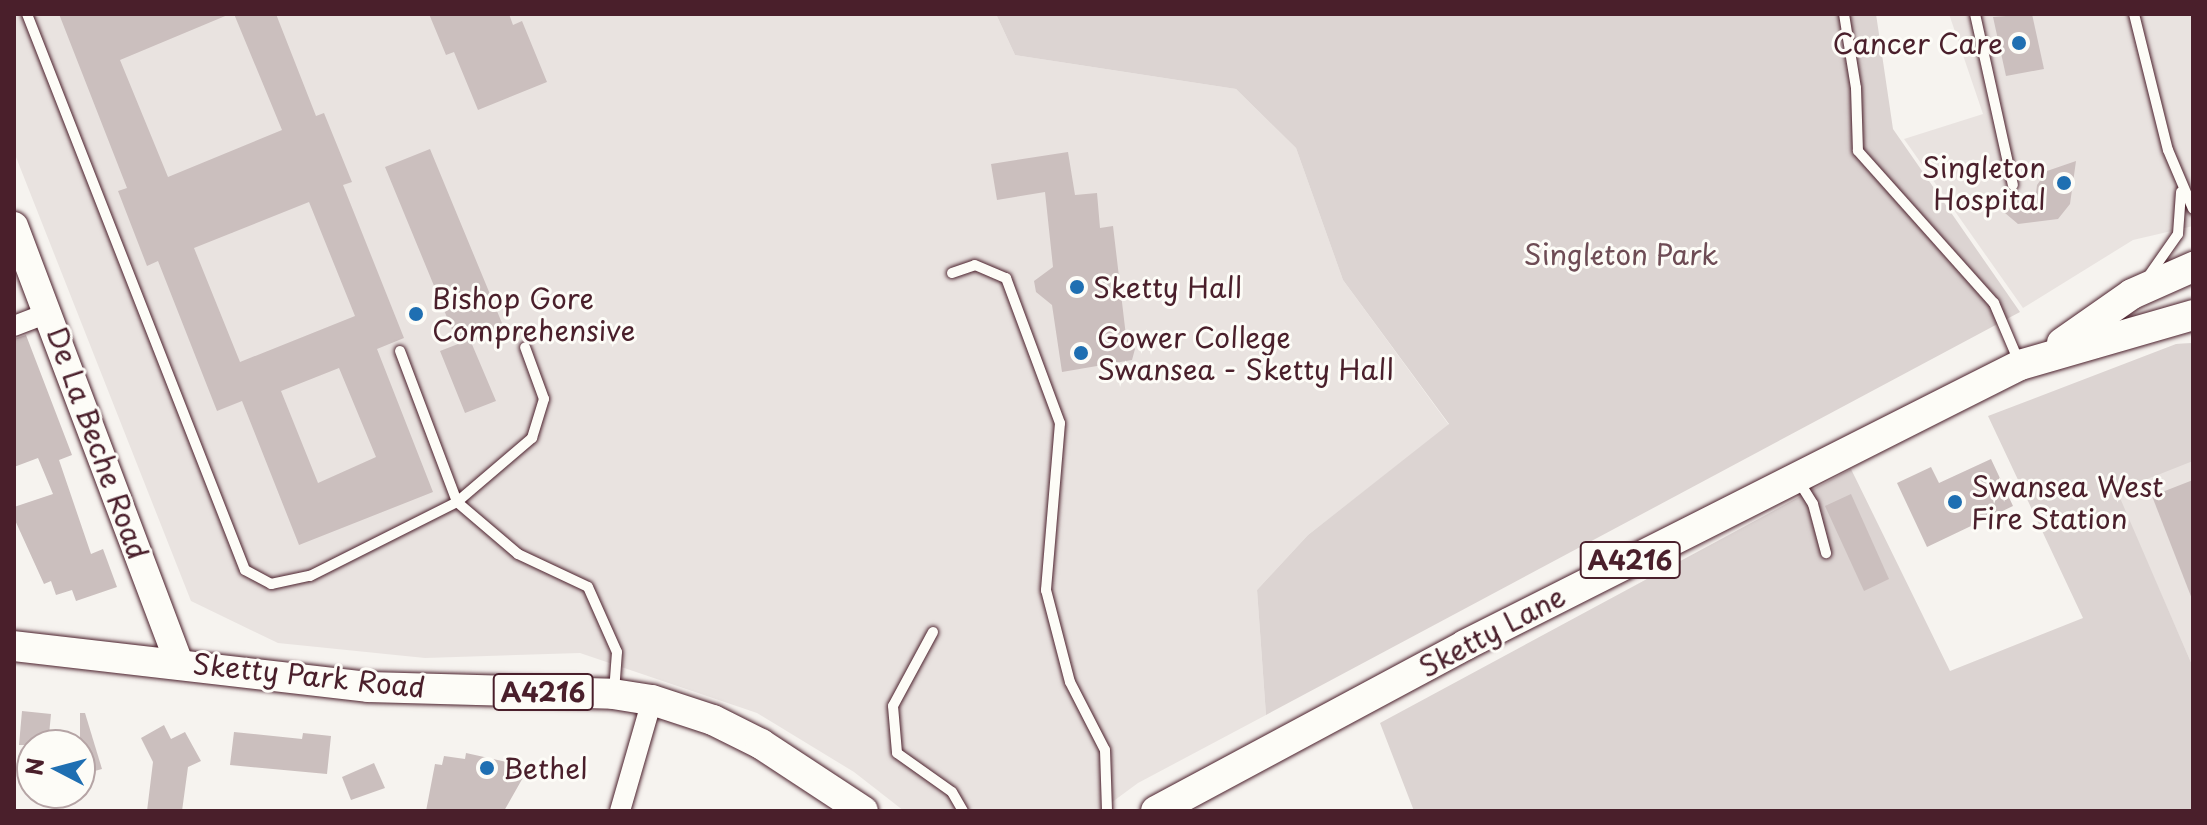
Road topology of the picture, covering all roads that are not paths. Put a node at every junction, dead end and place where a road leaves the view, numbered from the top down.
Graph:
1 (27, 14) edge
2 (1844, 14) edge
3 (1975, 14) edge
4 (2134, 14) edge
5 (2013, 185) dead end
6 (2180, 186) junction
7 (2193, 209) edge
8 (14, 226) edge
9 (2193, 267) edge
10 (952, 273) dead end
11 (2132, 294) junction
12 (50, 312) junction
13 (2186, 320) edge
14 (14, 326) edge
15 (525, 347) dead end
16 (400, 351) dead end
17 (2034, 359) junction
18 (1795, 475) junction
19 (457, 502) junction
20 (1826, 553) dead end
21 (933, 632) dead end
22 (14, 646) edge
23 (179, 662) junction
24 (613, 694) junction
25 (652, 700) junction
26 (620, 811) edge
27 (863, 811) edge
28 (963, 811) edge
29 (1107, 811) edge
30 (1156, 811) edge

1 - 19 lane
2 - 17 lane
3 - 5 lane
4 - 6 lane
6 - 7 lane
6 - 11 lane
8 - 12 street, De La Beche Road
9 - 11 main road, Sketty Lane / A4216
10 - 29 lane
11 - 17 main road, Sketty Lane / A4216
12 - 14 street
12 - 23 street, De La Beche Road
13 - 17 main road, Sketty Lane / A4216
15 - 19 lane
16 - 19 lane
17 - 18 main road, Sketty Lane / A4216
18 - 20 lane
18 - 30 main road, Sketty Lane / A4216
19 - 24 lane
21 - 28 lane
22 - 23 main road, Sketty Park Road / A4216
23 - 24 main road, Sketty Park Road / A4216
24 - 25 main road, Sketty Park Road / A4216
25 - 26 street
25 - 27 main road, Sketty Park Road / A4216

